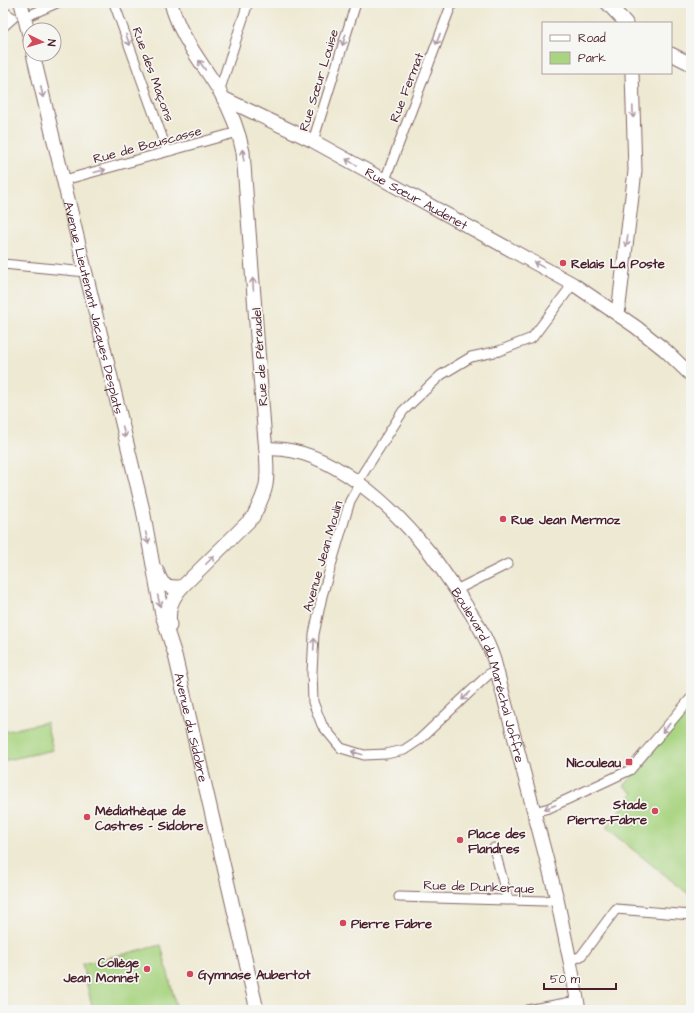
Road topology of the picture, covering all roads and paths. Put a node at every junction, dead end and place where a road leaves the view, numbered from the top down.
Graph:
1 (21, 3) edge
2 (57, 3) edge
3 (114, 3) edge
4 (171, 3) edge
5 (248, 3) edge
6 (356, 3) edge
7 (452, 3) edge
8 (607, 3) edge
9 (3, 11) edge
10 (32, 14) dead end
11 (26, 22) edge
12 (625, 22) edge
13 (3, 27) edge
14 (672, 54) edge
15 (36, 62) edge
16 (691, 64) edge
17 (632, 74) edge
18 (221, 95) junction
19 (238, 132) junction
20 (313, 141) junction
21 (170, 151) junction
22 (63, 177) junction
23 (385, 180) junction
24 (3, 264) edge
25 (86, 272) junction
26 (573, 284) junction
27 (621, 290) junction
28 (603, 303) junction
29 (618, 313) junction
30 (691, 375) edge
31 (266, 449) junction
32 (359, 483) junction
33 (153, 562) junction
34 (508, 564) dead end
35 (182, 587) junction
36 (456, 590) junction
37 (175, 655) junction
38 (496, 671) junction
39 (691, 698) edge
40 (534, 812) junction
41 (494, 848) dead end
42 (399, 897) dead end
43 (557, 899) junction
44 (508, 900) junction
45 (691, 915) edge
46 (570, 961) junction
47 (578, 1006) edge
48 (256, 1010) edge
49 (527, 1010) edge

1 - 11 main road
2 - 10 street
3 -> 21 street, Rue des Maçons
18 -> 4 main road
5 - 18 street
6 -> 20 street, Rue Sœur Louise
7 -> 23 street, Rue Fermat
8 - 12 main road
9 - 13 street
14 - 16 main road
15 -> 22 main road, Avenue Lieutenant Jacques Desplats
17 -> 27 main road
18 - 19 main road, Rue de Péraudel
18 - 20 main road, Rue Sœur Audenet
19 - 21 street, Rue de Bouscasse
31 -> 19 main road, Rue de Péraudel
23 -> 20 main road, Rue Sœur Audenet
22 -> 21 street, Rue de Bouscasse
22 - 25 main road, Avenue Lieutenant Jacques Desplats
26 -> 23 main road, Rue Sœur Audenet
24 - 25 street
25 -> 33 main road, Avenue Lieutenant Jacques Desplats
26 - 28 main road, Rue Sœur Audenet
26 - 32 street, Avenue Jean Moulin
27 - 28 main road
27 - 29 main road
28 - 29 main road, Rue Sœur Audenet
29 - 30 main road, Rue Sœur Audenet
31 - 32 main road, Boulevard du Maréchal Joffre
35 -> 31 main road, Rue de Péraudel
32 - 36 main road, Boulevard du Maréchal Joffre
38 -> 32 street, Avenue Jean Moulin
33 - 35 main road
33 -> 37 main road, Avenue du Sidobre
34 - 36 street
35 - 37 main road, Rue de Péraudel
36 - 38 main road, Boulevard du Maréchal Joffre
37 - 48 main road, Avenue du Sidobre
38 - 40 main road, Boulevard du Maréchal Joffre
39 -> 40 street
40 - 43 main road, Boulevard du Maréchal Joffre
41 - 44 street
42 - 44 street, Rue de Dunkerque
43 - 44 street, Rue de Dunkerque
43 - 46 main road, Boulevard du Maréchal Joffre
45 - 46 street
46 - 47 main road, Boulevard du Maréchal Joffre
47 - 49 street, Boulevard du Maréchal Joffre

